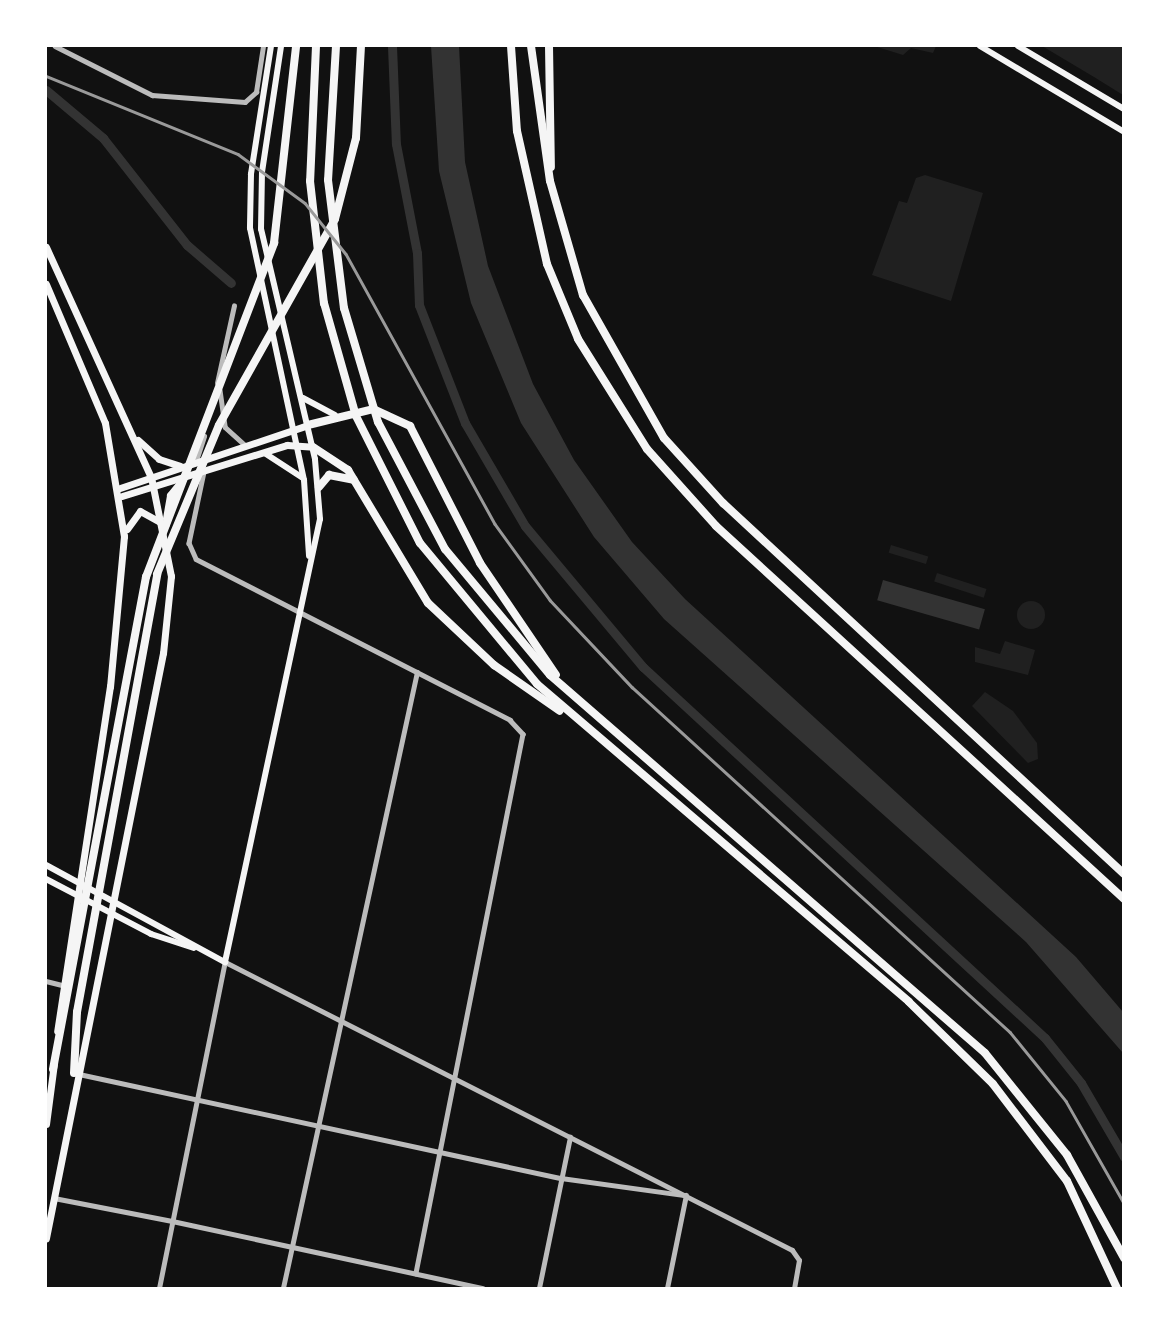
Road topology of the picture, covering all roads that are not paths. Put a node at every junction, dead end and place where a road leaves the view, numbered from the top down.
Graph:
1 (55, 46) edge
2 (263, 46) edge
3 (271, 46) edge
4 (281, 46) edge
5 (296, 46) edge
6 (316, 46) edge
7 (336, 46) edge
8 (361, 46) edge
9 (511, 46) edge
10 (531, 46) edge
11 (549, 46) edge
12 (980, 46) edge
13 (1018, 46) edge
14 (1124, 109) edge
15 (1124, 132) edge
16 (550, 181) junction
17 (46, 247) edge
18 (46, 284) edge
19 (234, 306) dead end
20 (222, 364) junction
21 (302, 397) junction
22 (335, 415) junction
23 (308, 425) junction
24 (294, 428) junction
25 (134, 437) junction
26 (298, 444) junction
27 (245, 445) junction
28 (313, 447) junction
29 (266, 454) junction
30 (196, 462) junction
31 (181, 466) junction
32 (204, 471) junction
33 (151, 477) junction
34 (184, 478) junction
35 (304, 480) junction
36 (355, 481) junction
37 (319, 487) junction
38 (155, 488) junction
39 (121, 492) junction
40 (165, 526) junction
41 (124, 537) junction
42 (309, 558) junction
43 (298, 610) junction
44 (416, 672) junction
45 (573, 697) junction
46 (590, 731) junction
47 (46, 865) edge
48 (1124, 874) edge
49 (46, 878) edge
50 (1124, 899) edge
51 (195, 948) junction
52 (225, 962) junction
53 (46, 981) edge
54 (62, 985) junction
55 (339, 1020) junction
56 (49, 1068) edge
57 (74, 1073) junction
58 (457, 1077) junction
59 (198, 1100) junction
60 (46, 1124) edge
61 (317, 1127) junction
62 (570, 1137) junction
63 (441, 1151) junction
64 (561, 1178) junction
65 (686, 1195) junction
66 (54, 1198) junction
67 (172, 1221) junction
68 (46, 1238) edge
69 (293, 1247) junction
70 (1124, 1258) edge
71 (416, 1273) junction
72 (159, 1289) edge
73 (283, 1289) edge
74 (483, 1289) edge
75 (538, 1289) edge
76 (667, 1289) edge
77 (794, 1289) edge
78 (1117, 1289) edge

1 - 2 street
3 - 24 main road
4 - 21 main road
5 - 56 highway
6 - 46 highway
7 - 45 highway
8 - 57 highway
9 - 50 highway
10 - 16 highway
11 - 16 highway
12 - 15 main road
13 - 14 main road
16 - 48 highway
17 - 25 main road
18 - 39 main road
19 - 20 street
20 - 27 street
20 - 30 street
21 - 22 main road
21 - 23 main road
22 - 23 highway
22 - 45 highway
23 - 24 main road
23 - 28 main road
24 - 26 main road
24 - 27 main road
25 - 31 main road
25 - 33 main road
26 - 28 main road
26 - 29 main road
26 - 35 main road
27 - 30 main road
28 - 36 highway
28 - 37 main road
29 - 32 main road
29 - 35 main road
30 - 31 main road
31 - 33 main road
32 - 34 main road
32 - 43 street
33 - 38 main road
33 - 39 main road
34 - 38 main road
34 - 40 main road
35 - 42 main road
36 - 37 highway
36 - 46 highway
37 - 42 main road
38 - 39 main road
38 - 40 main road
39 - 41 main road
40 - 41 main road
40 - 57 main road
41 - 54 main road
42 - 43 main road
43 - 44 street
43 - 52 main road
44 - 55 street
44 - 58 street
45 - 70 highway
46 - 78 highway
47 - 51 main road
49 - 51 main road
51 - 52 main road
52 - 55 street
52 - 59 street
53 - 54 street
54 - 56 main road
55 - 58 street
55 - 61 street
56 - 60 main road
57 - 59 street
57 - 66 main road
58 - 62 street
58 - 63 street
59 - 61 street
59 - 67 street
61 - 63 street
61 - 69 street
62 - 64 street
62 - 65 street
63 - 64 street
63 - 71 street
64 - 65 street
64 - 75 street
65 - 76 street
65 - 77 street
66 - 67 street
66 - 68 main road
67 - 69 street
67 - 72 street
69 - 71 street
69 - 73 street
71 - 74 street

